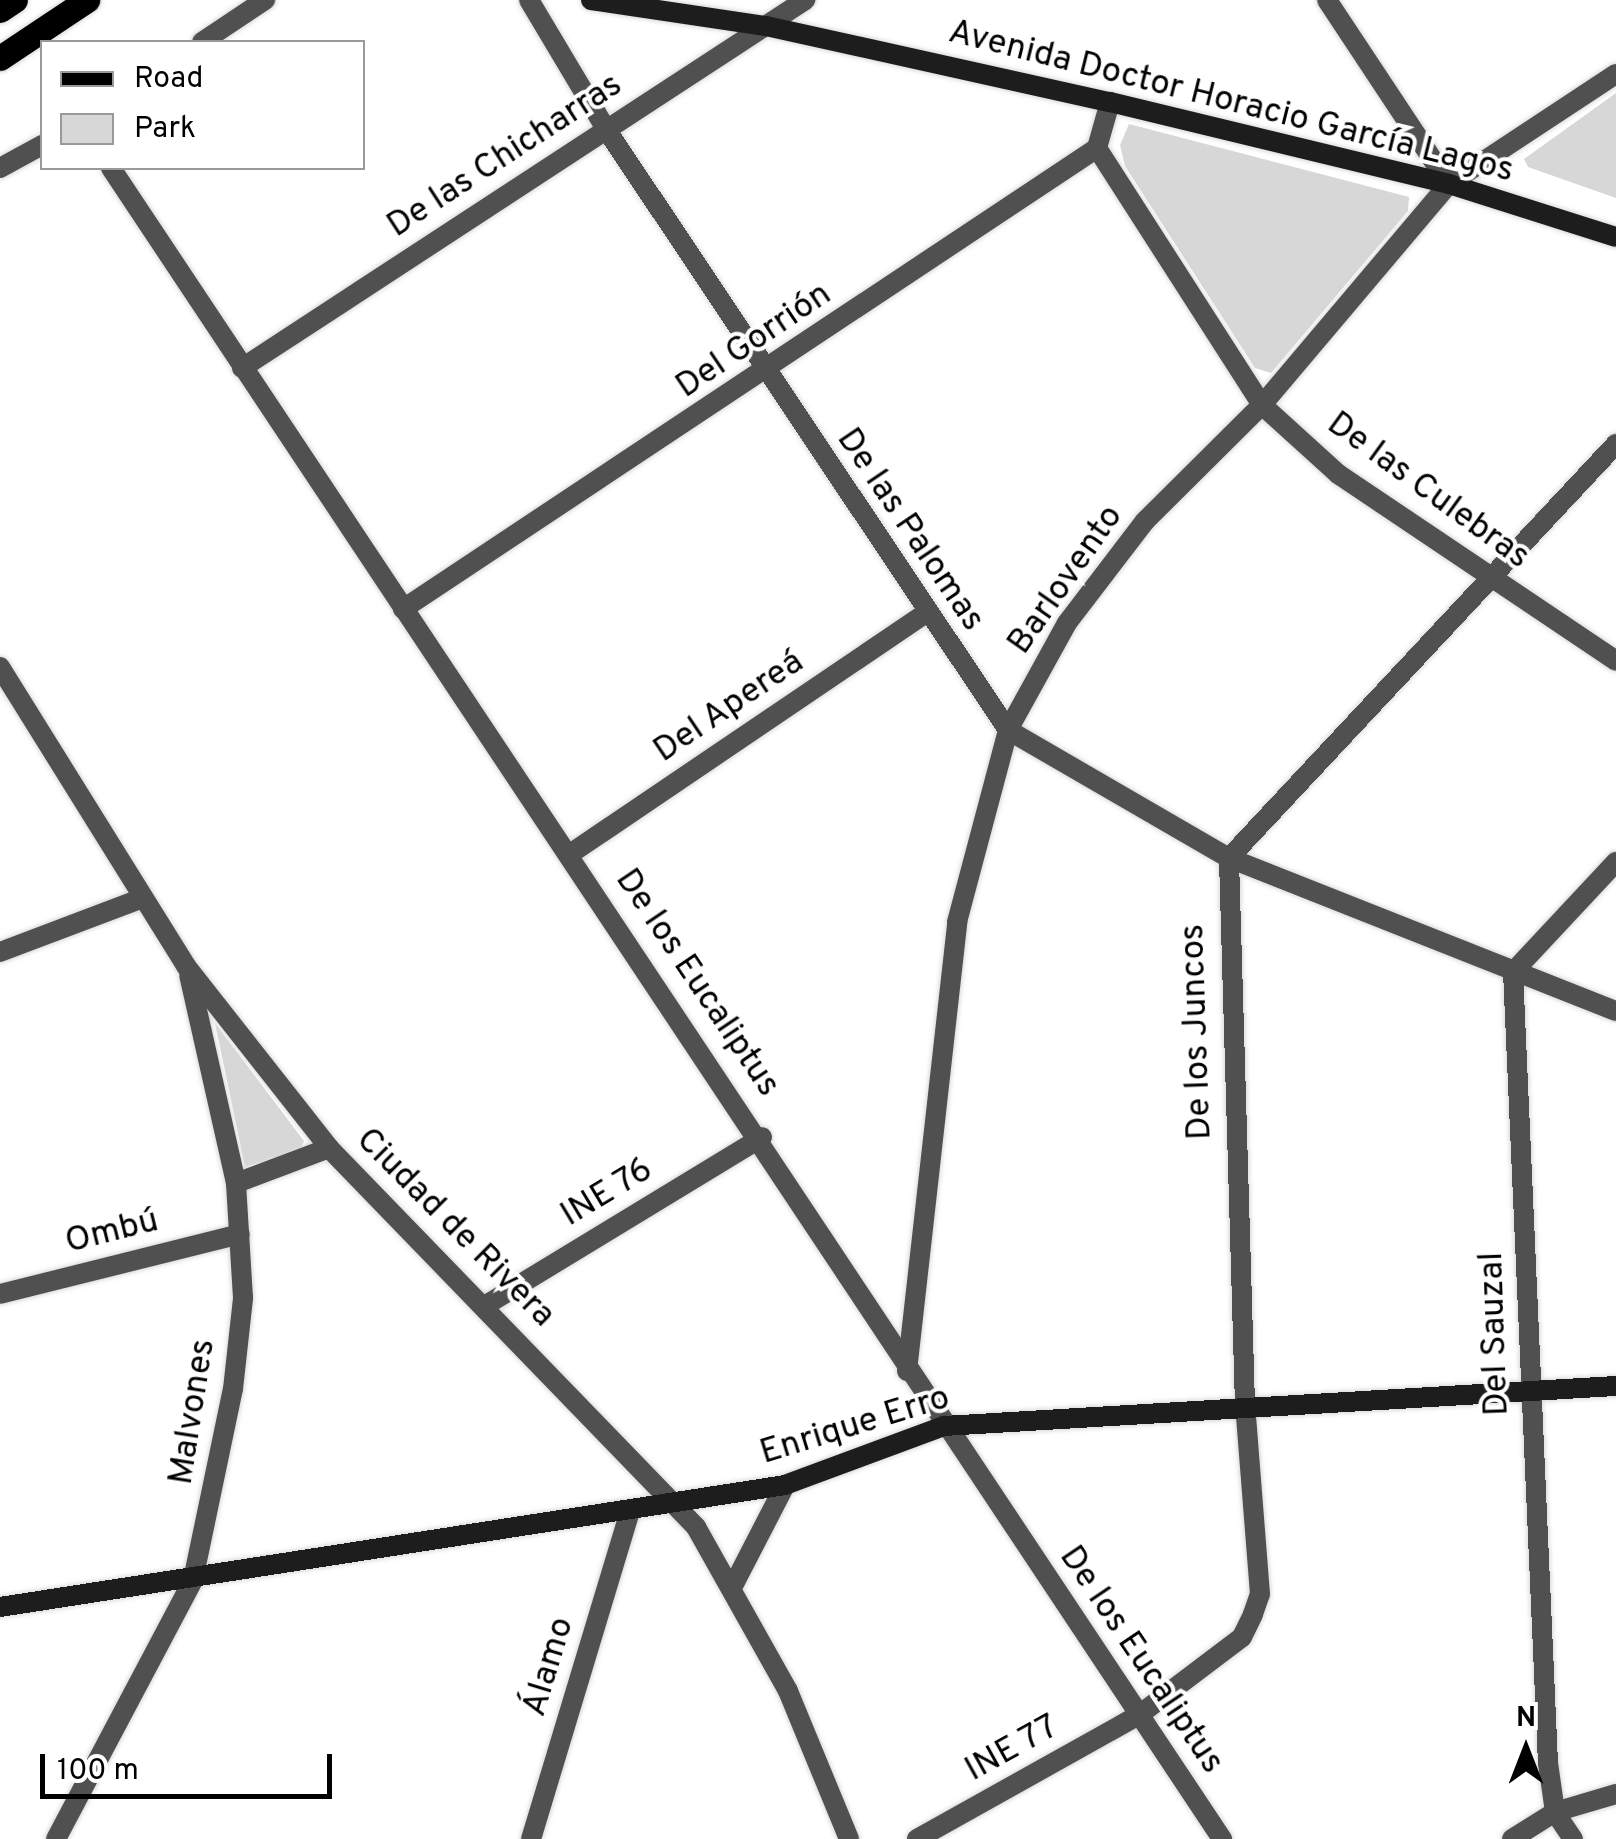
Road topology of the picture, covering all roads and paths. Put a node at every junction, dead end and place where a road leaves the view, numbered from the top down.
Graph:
1 (15, 0) edge
2 (88, 0) edge
3 (265, 0) edge
4 (530, 0) edge
5 (591, 0) edge
6 (805, 0) edge
7 (1326, 0) edge
8 (0, 10) edge
9 (766, 26) junction
10 (205, 40) edge
11 (0, 58) edge
12 (1616, 74) edge
13 (1110, 102) junction
14 (606, 129) junction
15 (40, 146) edge
16 (1097, 148) junction
17 (0, 168) edge
18 (112, 170) edge
19 (1449, 184) junction
20 (1616, 237) edge
21 (242, 368) junction
22 (766, 373) junction
23 (1262, 406) junction
24 (1616, 444) edge
25 (1488, 575) junction
26 (403, 609) junction
27 (925, 614) junction
28 (1616, 660) edge
29 (0, 667) edge
30 (1008, 730) junction
31 (570, 854) junction
32 (1229, 858) junction
33 (1616, 862) edge
34 (143, 898) junction
35 (0, 952) edge
36 (186, 966) junction
37 (1512, 972) junction
38 (1616, 1011) edge
39 (762, 1136) junction
40 (329, 1148) junction
41 (236, 1183) junction
42 (240, 1234) junction
43 (0, 1294) edge
44 (486, 1305) junction
45 (907, 1371) junction
46 (1616, 1386) edge
47 (1529, 1390) junction
48 (1245, 1405) junction
49 (944, 1426) junction
50 (785, 1485) junction
51 (678, 1505) junction
52 (629, 1514) junction
53 (193, 1580) junction
54 (734, 1584) junction
55 (0, 1607) edge
56 (1139, 1715) junction
57 (1616, 1794) edge
58 (1555, 1812) junction
59 (56, 1839) edge
60 (532, 1839) edge
61 (849, 1839) edge
62 (918, 1839) edge
63 (1222, 1839) edge
64 (1512, 1839) edge
65 (1572, 1839) edge

1 - 8 main road
2 - 11 main road
3 - 10 street
4 - 14 street, De las Palomas
5 - 9 street, Avenida Doctor Horacio García Lagos
6 - 9 street, De las Chicharras
7 - 19 street
9 - 13 street, Avenida Doctor Horacio García Lagos
9 - 14 street, De las Chicharras
12 - 19 street, Barlovento
13 - 16 street
13 - 19 street, Avenida Doctor Horacio García Lagos
14 - 21 street, De las Chicharras
14 - 22 street, De las Palomas
15 - 17 street
16 - 22 street, Del Gorrión
16 - 23 street, De las Culebras
18 - 21 street, De los Eucaliptus
19 - 20 street, Avenida Doctor Horacio García Lagos
19 - 23 street, Barlovento
21 - 26 street, De los Eucaliptus
22 - 26 street, Del Gorrión
22 - 27 street, De las Palomas
23 - 25 street, De las Culebras
23 - 30 street, Barlovento
24 - 25 street
25 - 28 street, De las Culebras
25 - 32 street
26 - 31 street, De los Eucaliptus
27 - 30 street, De las Palomas
27 - 31 street, Del Apereá
29 - 34 street, Ciudad de Rivera
30 - 32 street, De las Palomas
30 - 45 street, Barlovento
31 - 39 street, De los Eucaliptus
32 - 37 street, De las Palomas
32 - 48 street, De los Juncos
33 - 37 street
34 - 35 street
34 - 36 street, Ciudad de Rivera
36 - 40 street, Ciudad de Rivera
36 - 41 street, Malvones
37 - 38 street, De las Palomas
37 - 47 street, Del Sauzal
39 - 44 street, INE 76
39 - 45 street, De los Eucaliptus
40 - 41 street
40 - 44 street, Ciudad de Rivera
41 - 42 street, Malvones
42 - 43 street, Ombú
42 - 53 street, Malvones
44 - 51 street, Ciudad de Rivera
45 - 49 street, De los Eucaliptus
46 - 47 street, Enrique Erro
47 - 48 street, Enrique Erro
47 - 58 street, Del Sauzal
48 - 49 street, Enrique Erro
48 - 56 street, De los Juncos
49 - 50 street, Enrique Erro
49 - 56 street, De los Eucaliptus
50 - 51 street, Enrique Erro
50 - 54 street
51 - 52 street, Enrique Erro
51 - 54 street, Ciudad de Rivera
52 - 53 street, Enrique Erro
52 - 60 street, Álamo
53 - 55 street, Enrique Erro
53 - 59 street, Malvones
54 - 61 street, Ciudad de Rivera
56 - 62 street, INE 77
56 - 63 street, De los Eucaliptus
57 - 58 street
58 - 64 street
58 - 65 street, Del Sauzal

